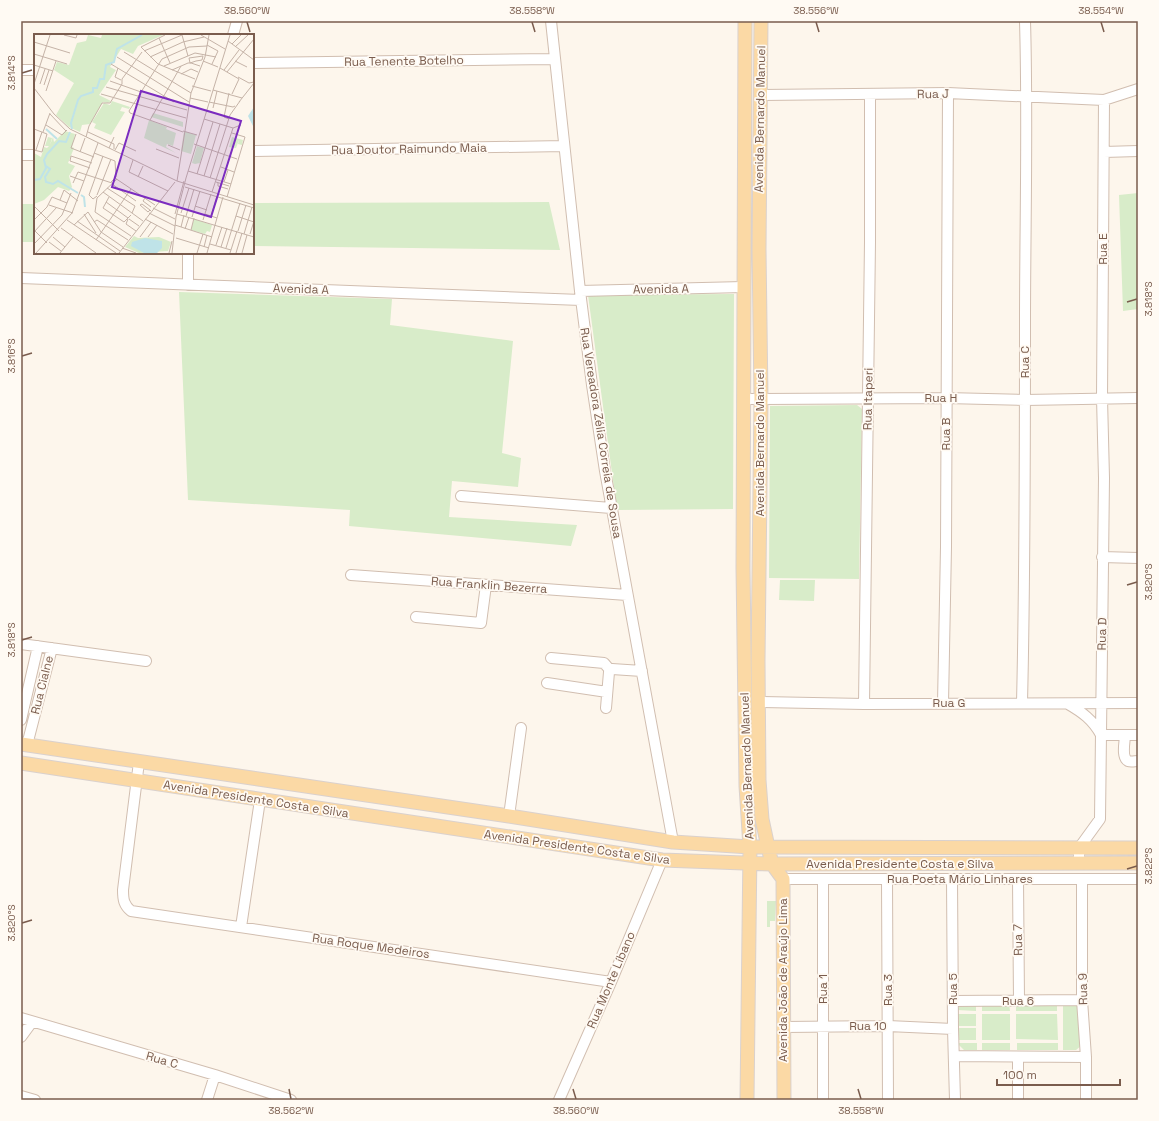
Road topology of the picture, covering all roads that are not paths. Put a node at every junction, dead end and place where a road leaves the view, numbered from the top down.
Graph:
1 (237, 21) edge
2 (551, 21) edge
3 (745, 21) edge
4 (762, 21) edge
5 (1025, 21) edge
6 (233, 34) edge
7 (554, 59) junction
8 (254, 63) edge
9 (21, 70) edge
10 (34, 70) edge
11 (1138, 89) edge
12 (948, 93) junction
13 (761, 95) junction
14 (870, 95) junction
15 (1027, 96) junction
16 (1104, 100) junction
17 (564, 146) junction
18 (254, 151) edge
19 (1104, 152) junction
20 (1138, 152) edge
21 (34, 154) edge
22 (21, 155) edge
23 (188, 254) edge
24 (21, 278) edge
25 (188, 285) junction
26 (743, 287) junction
27 (580, 296) junction
28 (867, 398) junction
29 (946, 398) junction
30 (1102, 398) junction
31 (1138, 398) edge
32 (743, 399) junction
33 (761, 399) junction
34 (1025, 400) junction
35 (460, 496) dead end
36 (612, 508) junction
37 (1102, 557) junction
38 (1138, 558) edge
39 (351, 575) dead end
40 (486, 585) junction
41 (627, 595) junction
42 (416, 617) dead end
43 (21, 644) edge
44 (38, 646) junction
45 (52, 648) junction
46 (551, 658) dead end
47 (146, 662) dead end
48 (610, 670) junction
49 (642, 671) junction
50 (547, 684) dead end
51 (607, 692) junction
52 (760, 702) junction
53 (1101, 702) junction
54 (943, 703) junction
55 (1022, 703) junction
56 (1138, 703) edge
57 (864, 704) junction
58 (1068, 704) junction
59 (606, 708) dead end
60 (21, 720) edge
61 (521, 728) dead end
62 (1138, 734) edge
63 (1101, 735) junction
64 (1125, 735) junction
65 (24, 745) edge
66 (1138, 761) edge
67 (139, 762) junction
68 (21, 763) edge
69 (136, 780) junction
70 (360, 794) junction
71 (260, 800) junction
72 (357, 814) junction
73 (509, 816) junction
74 (562, 824) junction
75 (603, 831) junction
76 (673, 842) junction
77 (546, 843) junction
78 (768, 846) junction
79 (750, 847) junction
80 (1078, 848) junction
81 (1138, 848) edge
82 (590, 850) junction
83 (662, 860) junction
84 (749, 863) junction
85 (1079, 863) junction
86 (1138, 863) edge
87 (772, 864) junction
88 (783, 879) junction
89 (823, 879) junction
90 (888, 879) junction
91 (952, 879) junction
92 (1018, 879) junction
93 (1082, 879) junction
94 (1138, 879) edge
95 (241, 927) junction
96 (611, 982) junction
97 (1082, 1000) junction
98 (953, 1001) junction
99 (1019, 1001) junction
100 (21, 1018) edge
101 (32, 1022) junction
102 (784, 1026) junction
103 (888, 1026) junction
104 (823, 1027) junction
105 (953, 1029) junction
106 (21, 1037) edge
107 (954, 1056) junction
108 (1086, 1057) junction
109 (1018, 1058) junction
110 (215, 1075) junction
111 (21, 1096) edge
112 (35, 1100) edge
113 (207, 1100) edge
114 (291, 1100) edge
115 (559, 1100) edge
116 (747, 1100) edge
117 (784, 1100) edge
118 (823, 1100) edge
119 (888, 1100) edge
120 (955, 1100) edge
121 (1018, 1100) edge
122 (1086, 1100) edge

1 - 6 street
2 - 7 street, Rua Vereadora Zélia Correia de Sousa
3 - 26 main road, Avenida Bernardo Manuel
4 - 13 main road, Avenida Bernardo Manuel
5 - 15 street, Rua C
7 - 8 street, Rua Tenente Botelho
7 - 17 street, Rua Vereadora Zélia Correia de Sousa
9 - 10 street
11 - 16 street
12 - 14 street, Rua J
12 - 15 street, Rua J
12 - 29 street, Rua B
13 - 14 street, Rua J
13 - 33 main road, Avenida Bernardo Manuel
14 - 28 street, Rua Itaperi
15 - 16 street, Rua J
15 - 34 street, Rua C
16 - 19 street, Rua E
17 - 18 street, Rua Doutor Raimundo Maia
17 - 27 street, Rua Vereadora Zélia Correia de Sousa
19 - 20 street
19 - 30 street, Rua E
21 - 22 street
23 - 25 street
24 - 25 street, Avenida A
25 - 27 street, Avenida A
26 - 27 street, Avenida A
26 - 32 main road, Avenida Bernardo Manuel
27 - 36 street, Rua Vereadora Zélia Correia de Sousa
28 - 29 street, Rua H
28 - 33 street, Rua H
28 - 57 street, Rua Itaperi
29 - 34 street, Rua H
29 - 54 street, Rua B
30 - 31 street, Rua H
30 - 34 street, Rua H
30 - 37 street, Rua D
32 - 33 street, Rua H
32 - 79 main road, Avenida Bernardo Manuel
33 - 52 main road, Avenida Bernardo Manuel
34 - 55 street, Rua C
35 - 36 street
36 - 41 street, Rua Vereadora Zélia Correia de Sousa
37 - 38 street
37 - 53 street, Rua D
39 - 40 street, Rua Franklin Bezerra
40 - 41 street, Rua Franklin Bezerra
40 - 42 street
41 - 49 street, Rua Vereadora Zélia Correia de Sousa
43 - 44 street
44 - 45 street
44 - 60 street, Rua Cialne
45 - 47 street
45 - 65 street, Rua Cialne
46 - 48 street
48 - 49 street
48 - 51 street
49 - 76 street, Rua Vereadora Zélia Correia de Sousa
50 - 51 street
51 - 59 street
52 - 57 street, Rua G
52 - 78 main road, Avenida Bernardo Manuel
53 - 56 street, Rua G
53 - 58 street, Rua G
53 - 63 street, Rua D
54 - 55 street, Rua G
54 - 57 street, Rua G
55 - 58 street, Rua G
58 - 63 street
61 - 73 street
62 - 64 street
63 - 64 street
63 - 80 street, Rua D
64 - 66 street
65 - 67 main road, Avenida Presidente Costa e Silva
67 - 69 street
67 - 70 main road, Avenida Presidente Costa e Silva
68 - 69 main road, Avenida Presidente Costa e Silva
69 - 71 main road, Avenida Presidente Costa e Silva
69 - 95 street, Rua Roque Medeiros
70 - 72 main road
70 - 73 main road, Avenida Presidente Costa e Silva
71 - 72 main road, Avenida Presidente Costa e Silva
71 - 95 street
72 - 77 main road, Avenida Presidente Costa e Silva
73 - 74 main road, Avenida Presidente Costa e Silva
74 - 75 main road, Avenida Presidente Costa e Silva
74 - 77 main road
75 - 76 main road, Avenida Presidente Costa e Silva
75 - 82 main road
76 - 79 main road, Avenida Presidente Costa e Silva
77 - 82 main road, Avenida Presidente Costa e Silva
78 - 79 main road, Avenida Presidente Costa e Silva
78 - 80 main road, Avenida Presidente Costa e Silva
78 - 87 main road, Avenida Bernardo Manuel
79 - 84 main road, Avenida Bernardo Manuel
80 - 81 main road, Avenida Presidente Costa e Silva
80 - 85 street
82 - 83 main road, Avenida Presidente Costa e Silva
83 - 84 main road, Avenida Presidente Costa e Silva
83 - 96 street, Rua Monte Líbano
84 - 87 main road, Avenida Presidente Costa e Silva
84 - 116 main road
85 - 86 main road, Avenida Presidente Costa e Silva
85 - 87 main road, Avenida Presidente Costa e Silva
87 - 88 main road
88 - 89 street, Rua Poeta Mário Linhares
88 - 102 main road, Avenida João de Araújo Lima
89 - 90 street, Rua Poeta Mário Linhares
89 - 104 street, Rua 1
90 - 91 street, Rua Poeta Mário Linhares
90 - 103 street, Rua 3
91 - 92 street, Rua Poeta Mário Linhares
91 - 98 street, Rua 5
92 - 93 street, Rua Poeta Mário Linhares
92 - 99 street, Rua 7
93 - 94 street, Rua Poeta Mário Linhares
93 - 97 street, Rua 9
95 - 96 street, Rua Roque Medeiros
96 - 115 street, Rua Monte Líbano
97 - 99 street, Rua 6
97 - 108 street, Rua 9
98 - 99 street, Rua 6
98 - 105 street, Rua 5
100 - 101 street, Rua C
101 - 106 street
101 - 110 street, Rua C
102 - 104 street, Rua 10
102 - 117 main road, Avenida João de Araújo Lima
103 - 104 street, Rua 10
103 - 105 street, Rua 10
103 - 119 street, Rua 3
104 - 118 street, Rua 1
105 - 107 street, Rua 5
107 - 109 street
107 - 120 street, Rua 5
108 - 109 street
108 - 122 street, Rua 9
109 - 121 street
110 - 113 street
110 - 114 street, Rua C
111 - 112 street

